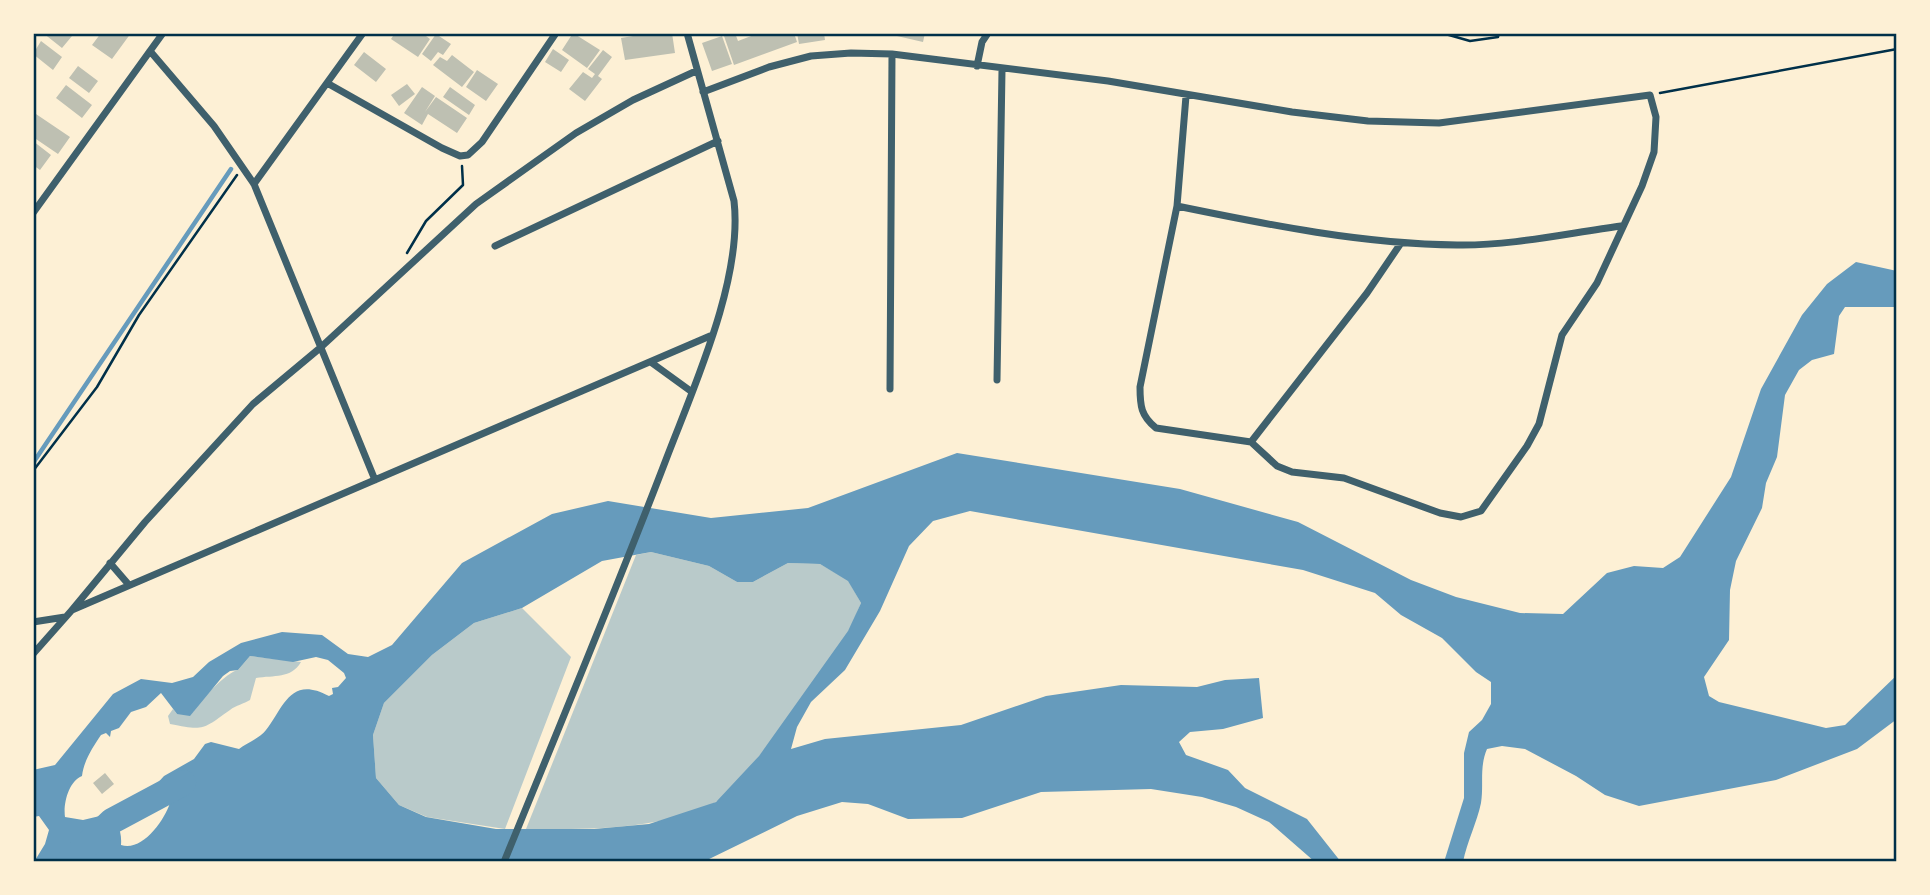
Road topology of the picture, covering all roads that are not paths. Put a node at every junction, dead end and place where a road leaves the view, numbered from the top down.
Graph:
1 (163, 33) edge
2 (363, 33) edge
3 (556, 33) edge
4 (687, 33) edge
5 (988, 33) edge
6 (150, 51) junction
7 (892, 54) junction
8 (977, 66) junction
9 (696, 71) junction
10 (1002, 71) junction
11 (327, 83) junction
12 (703, 92) junction
13 (1186, 96) junction
14 (718, 141) junction
15 (254, 184) junction
16 (1177, 206) junction
17 (33, 213) edge
18 (1621, 226) junction
19 (1401, 243) junction
20 (495, 246) dead end
21 (710, 336) junction
22 (320, 348) junction
23 (652, 363) junction
24 (997, 380) dead end
25 (890, 390) dead end
26 (692, 392) junction
27 (1251, 442) junction
28 (375, 480) junction
29 (110, 563) junction
30 (129, 585) junction
31 (69, 614) junction
32 (33, 622) edge
33 (33, 654) edge
34 (504, 862) edge

1 - 6 street
2 - 11 street
3 - 11 street
4 - 9 street
5 - 8 street
6 - 15 street
6 - 17 street
7 - 8 street
7 - 12 street
7 - 25 street
8 - 10 street
9 - 12 street
9 - 22 street
10 - 13 street
10 - 24 street
11 - 15 street
12 - 14 street
13 - 16 street
13 - 18 street
14 - 20 street
14 - 21 street
15 - 22 street
16 - 19 street
16 - 27 street
18 - 19 street
18 - 27 street
19 - 27 street
21 - 23 street
21 - 26 street
22 - 28 street
22 - 29 street
23 - 26 street
23 - 28 street
26 - 34 street
28 - 30 street
29 - 30 street
29 - 31 street
30 - 31 street
31 - 32 street
31 - 33 street

